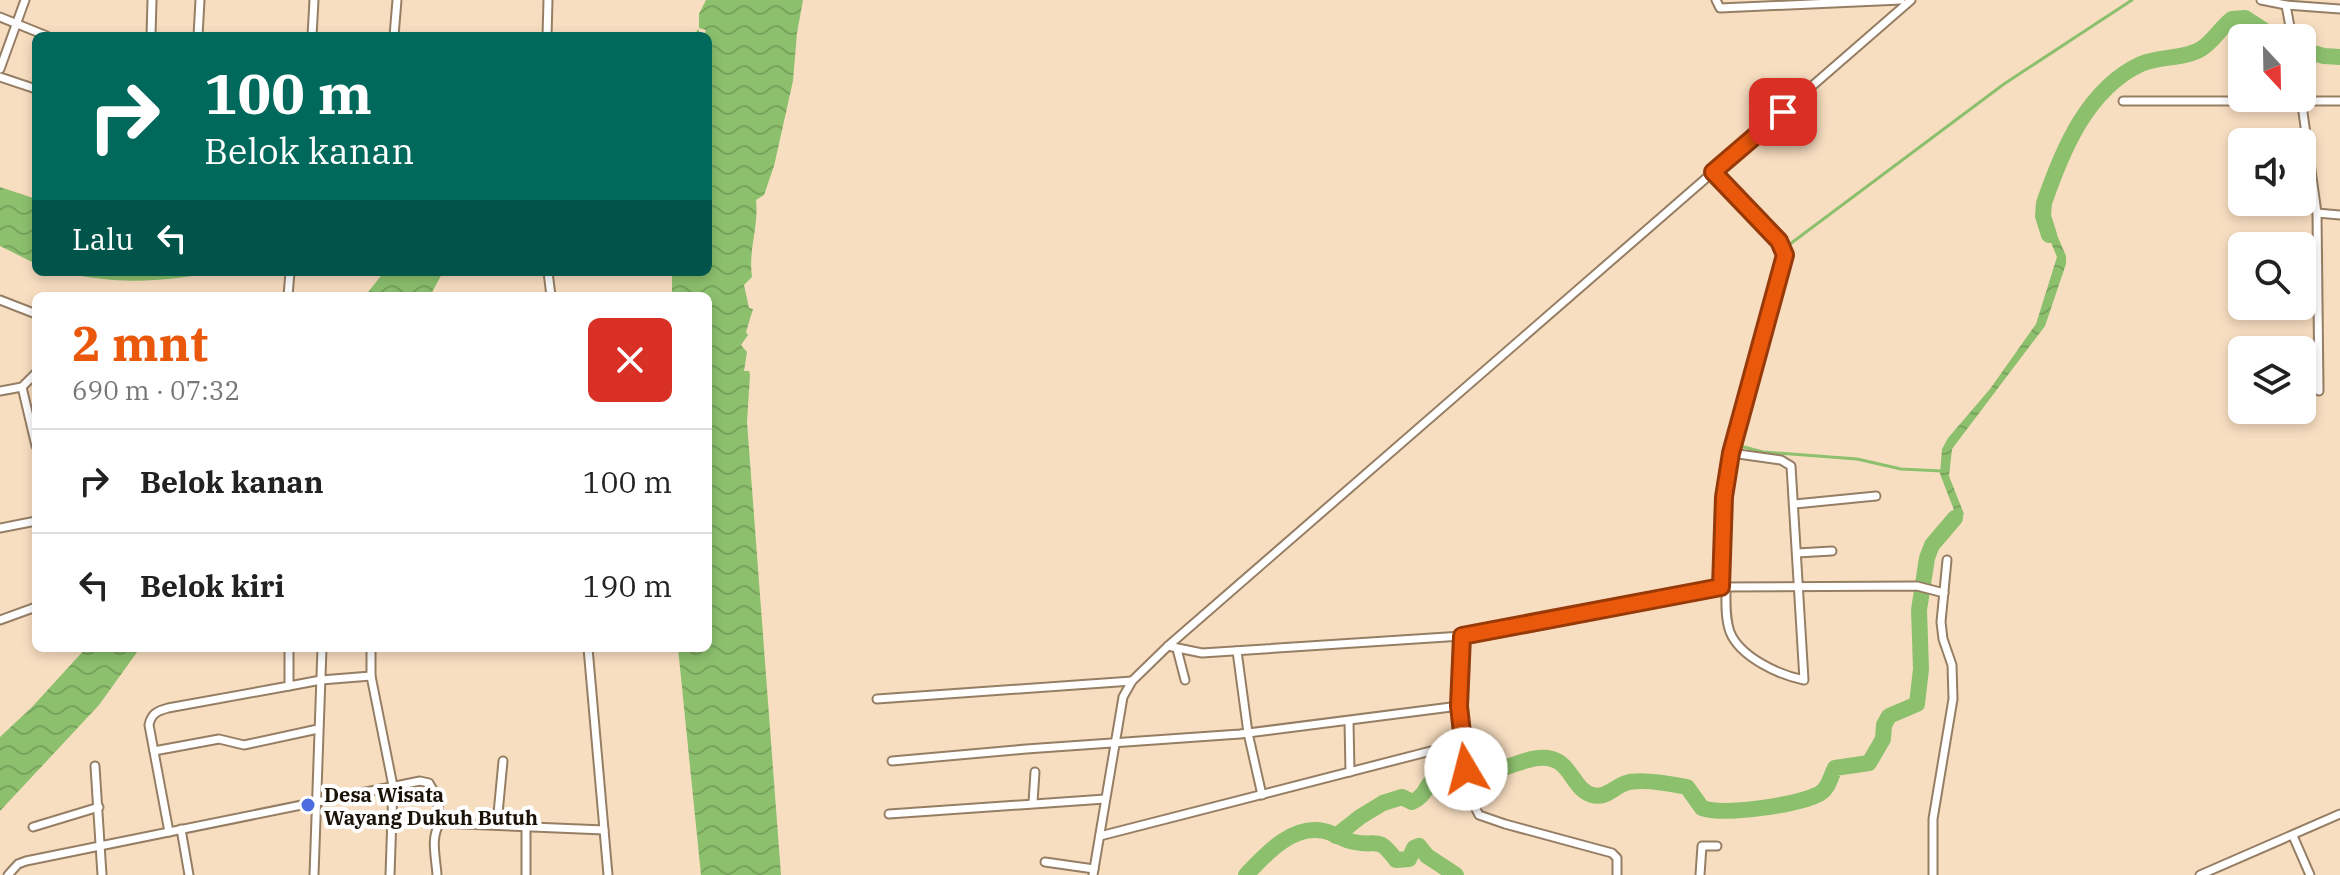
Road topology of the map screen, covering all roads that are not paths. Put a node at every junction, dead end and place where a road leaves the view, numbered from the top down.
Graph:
1 (25, 0) edge
2 (152, 0) edge
3 (200, 0) edge
4 (314, 0) edge
5 (397, 0) edge
6 (548, 0) edge
7 (1716, 0) edge
8 (1901, 0) edge
9 (1911, 0) edge
10 (2261, 0) edge
11 (2286, 5) junction
12 (2340, 9) edge
13 (0, 17) edge
14 (2289, 24) edge
15 (18, 25) junction
16 (36, 32) edge
17 (151, 32) edge
18 (198, 32) edge
19 (312, 32) edge
20 (394, 32) edge
21 (547, 32) edge
22 (0, 69) edge
23 (0, 77) edge
24 (32, 88) edge
25 (2228, 100) edge
26 (2316, 100) edge
27 (2123, 101) dead end
28 (2340, 101) edge
29 (2303, 112) edge
30 (1713, 172) junction
31 (2317, 213) junction
32 (2340, 215) edge
33 (0, 300) edge
34 (32, 312) edge
35 (32, 377) edge
36 (22, 387) junction
37 (0, 391) edge
38 (2319, 391) dead end
39 (32, 429) edge
40 (1734, 454) junction
41 (1876, 496) dead end
42 (1795, 504) junction
43 (32, 522) edge
44 (0, 528) edge
45 (1832, 551) dead end
46 (1797, 553) junction
47 (1947, 560) dead end
48 (1799, 586) junction
49 (1723, 587) junction
50 (1940, 592) junction
51 (32, 608) edge
52 (0, 620) edge
53 (1462, 636) junction
54 (1168, 646) junction
55 (1177, 649) junction
56 (1237, 651) junction
57 (289, 652) edge
58 (322, 652) edge
59 (371, 652) edge
60 (588, 652) edge
61 (371, 676) junction
62 (321, 680) junction
63 (1185, 680) dead end
64 (1132, 681) junction
65 (289, 686) junction
66 (877, 699) dead end
67 (1459, 706) junction
68 (1349, 721) junction
69 (318, 729) junction
70 (1248, 733) junction
71 (1462, 743) junction
72 (1115, 745) junction
73 (154, 751) junction
74 (503, 761) dead end
75 (892, 761) dead end
76 (95, 766) dead end
77 (1035, 772) dead end
78 (1350, 772) junction
79 (393, 786) junction
80 (1262, 795) junction
81 (1105, 799) junction
82 (315, 801) junction
83 (1033, 802) junction
84 (99, 807) junction
85 (889, 814) dead end
86 (2340, 814) edge
87 (440, 823) junction
88 (497, 824) junction
89 (526, 826) junction
90 (33, 827) dead end
91 (181, 829) junction
92 (604, 830) junction
93 (169, 832) junction
94 (1100, 836) junction
95 (2293, 836) junction
96 (102, 845) junction
97 (1717, 846) dead end
98 (1045, 862) dead end
99 (1093, 872) edge
100 (8, 875) edge
101 (102, 875) edge
102 (189, 875) edge
103 (314, 875) edge
104 (390, 875) edge
105 (437, 875) edge
106 (526, 875) edge
107 (608, 875) edge
108 (1617, 875) edge
109 (1700, 875) edge
110 (1933, 875) edge
111 (2200, 875) edge
112 (2310, 875) edge

1 - 15 street
2 - 17 street
3 - 18 street
4 - 19 street
5 - 20 street
6 - 21 street
7 - 8 street
9 - 30 street
10 - 11 street
11 - 12 street
11 - 14 street
13 - 15 street
15 - 16 street
15 - 22 street
23 - 24 street
25 - 27 street
26 - 28 street
29 - 31 street
30 - 40 street
30 - 54 street
31 - 32 street
31 - 38 street
33 - 34 street
35 - 36 street
36 - 37 street
36 - 39 street
40 - 42 street
40 - 49 street
41 - 42 street
42 - 46 street
43 - 44 street
45 - 46 street
46 - 48 street
47 - 50 street
48 - 49 street
48 - 49 street
48 - 50 street
49 - 53 street
50 - 110 street
51 - 52 street
53 - 56 street
53 - 67 street
54 - 55 street
54 - 64 street
55 - 56 street
55 - 63 street
56 - 70 street
57 - 65 street
58 - 62 street
59 - 61 street
60 - 92 street
61 - 62 street
61 - 79 street
62 - 65 street
62 - 69 street
64 - 66 street
64 - 72 street
65 - 73 street
67 - 68 street
67 - 71 street
68 - 70 street
68 - 78 street
69 - 73 street
69 - 82 street
70 - 72 street
70 - 80 street
71 - 78 street
71 - 108 street
72 - 75 street
72 - 81 street
73 - 93 street
74 - 88 street
76 - 84 street
77 - 83 street
78 - 80 street
79 - 82 street
79 - 87 street
79 - 104 street
80 - 94 street
81 - 83 street
81 - 94 street
82 - 91 street
82 - 103 street
83 - 85 street
84 - 90 street
84 - 96 street
86 - 95 street
87 - 88 street
87 - 105 street
88 - 89 street
89 - 92 street
89 - 106 street
91 - 93 street
91 - 102 street
92 - 107 street
93 - 96 street
94 - 99 street
95 - 111 street
95 - 112 street
96 - 100 street
96 - 101 street
97 - 109 street
98 - 99 street

